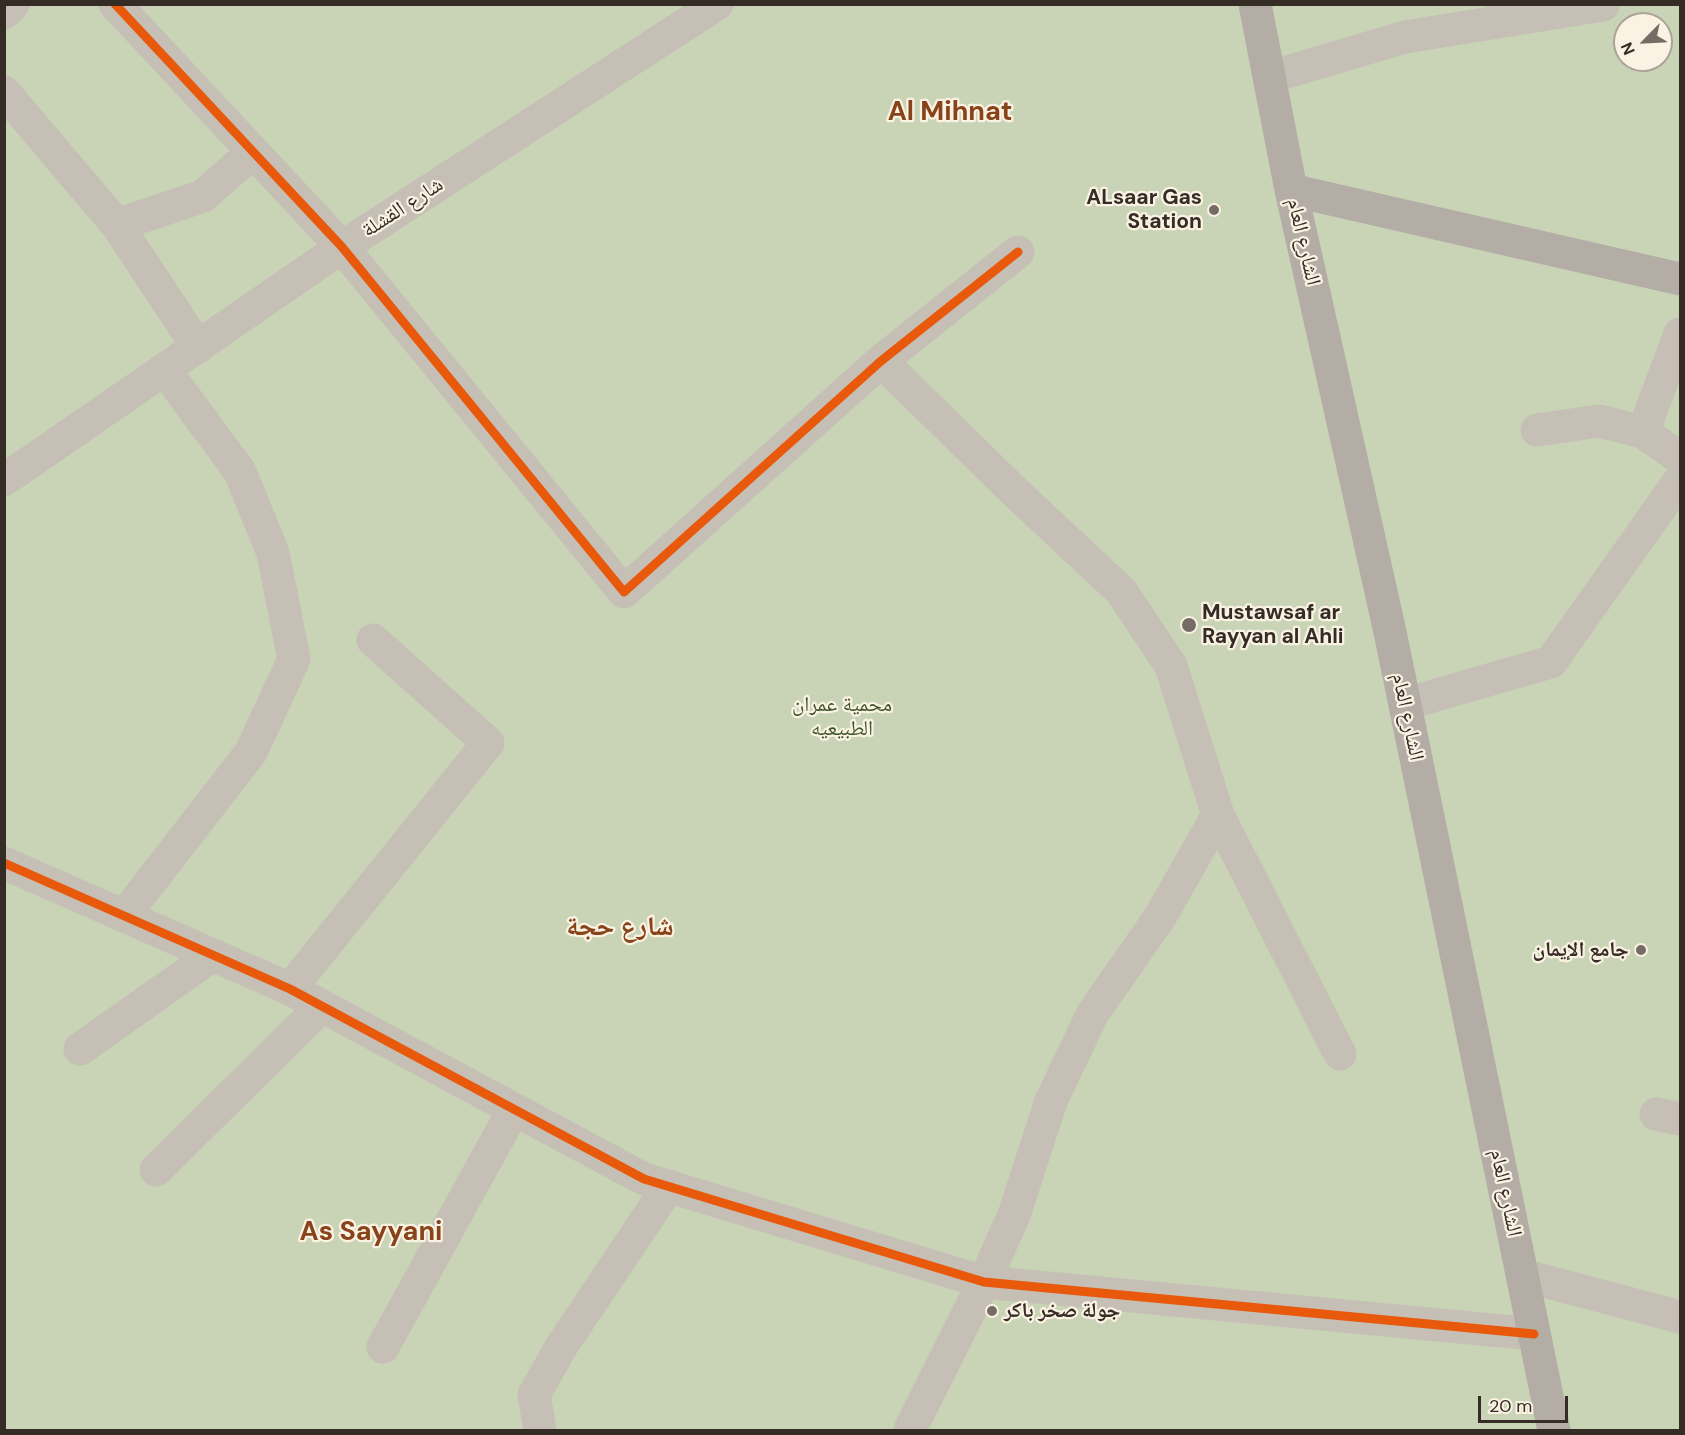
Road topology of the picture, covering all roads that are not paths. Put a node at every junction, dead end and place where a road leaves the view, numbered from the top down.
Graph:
1 (13, 4) edge
2 (116, 4) edge
3 (717, 4) edge
4 (1255, 4) edge
5 (1603, 5) edge
6 (4, 13) edge
7 (1270, 77) junction
8 (4, 92) edge
9 (253, 152) junction
10 (1292, 190) junction
11 (117, 225) junction
12 (342, 248) junction
13 (1018, 252) dead end
14 (1680, 279) edge
15 (1680, 334) edge
16 (198, 347) junction
17 (881, 361) junction
18 (165, 369) junction
19 (1537, 430) dead end
20 (1643, 432) junction
21 (1680, 458) edge
22 (4, 480) edge
23 (1680, 480) edge
24 (373, 640) dead end
25 (1405, 705) junction
26 (1218, 815) junction
27 (4, 863) edge
28 (124, 916) junction
29 (213, 955) junction
30 (290, 989) junction
31 (322, 1006) junction
32 (80, 1048) dead end
33 (1340, 1054) dead end
34 (514, 1109) junction
35 (156, 1170) dead end
36 (669, 1186) junction
37 (1522, 1275) junction
38 (984, 1282) junction
39 (1680, 1317) edge
40 (1534, 1334) junction
41 (383, 1347) dead end
42 (540, 1431) edge
43 (910, 1431) edge
44 (1554, 1431) edge

1 - 6 street
2 - 9 street
3 - 12 street, شارع القشلة
4 - 7 main road, الشارع العام
5 - 7 street
7 - 10 main road, الشارع العام
8 - 11 street
9 - 11 street
9 - 12 street
10 - 14 main road
10 - 25 main road, الشارع العام
11 - 16 street
12 - 16 street, شارع القشلة
12 - 17 street
13 - 17 street
15 - 20 street
16 - 18 street, شارع القشلة
17 - 26 street
18 - 22 street, شارع القشلة
18 - 28 street
19 - 20 street
20 - 21 street
23 - 25 street
24 - 30 street
25 - 37 main road, الشارع العام
26 - 33 street
26 - 38 street
27 - 28 street
28 - 29 street
29 - 30 street
29 - 32 street
30 - 31 street
31 - 34 street
31 - 35 street
34 - 36 street
34 - 41 street
36 - 38 street
36 - 42 street
37 - 39 street
37 - 40 main road, الشارع العام
38 - 40 street
38 - 43 street
40 - 44 main road, الشارع العام

